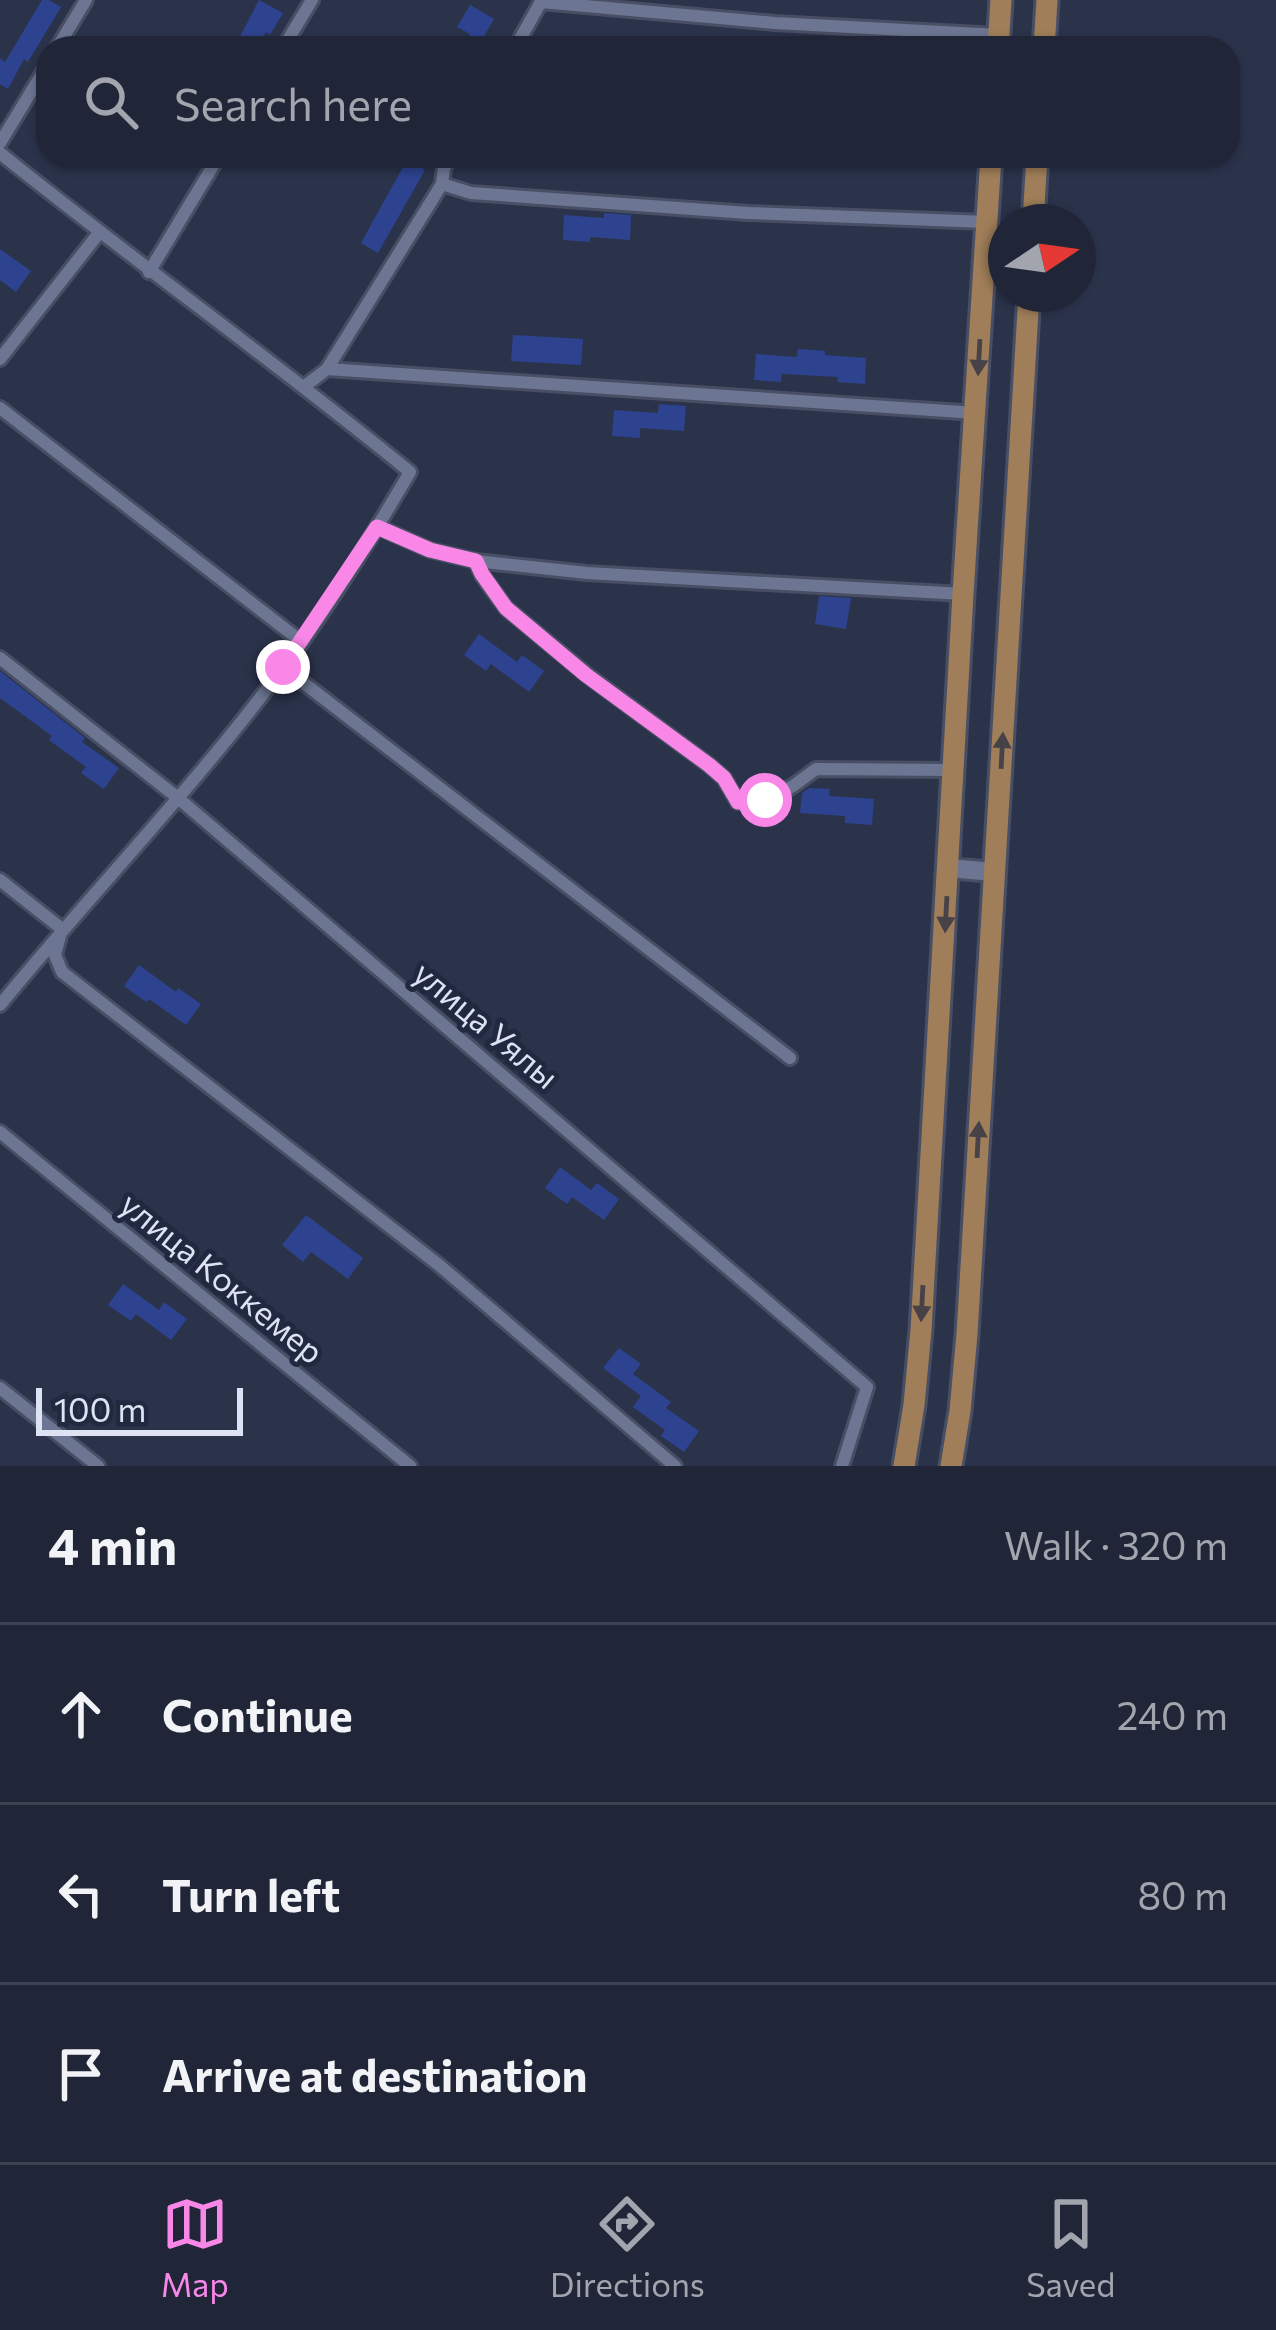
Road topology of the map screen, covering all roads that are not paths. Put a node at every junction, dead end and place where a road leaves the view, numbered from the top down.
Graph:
1 (86, 0) edge
2 (312, 0) edge
3 (1001, 0) edge
4 (1046, 0) edge
5 (542, 1) edge
6 (64, 36) edge
7 (290, 36) edge
8 (522, 36) edge
9 (936, 36) edge
10 (998, 36) edge
11 (1044, 36) edge
12 (36, 84) edge
13 (0, 143) edge
14 (0, 153) edge
15 (212, 168) edge
16 (444, 168) edge
17 (990, 168) edge
18 (1036, 168) edge
19 (442, 184) junction
20 (1034, 204) edge
21 (987, 222) junction
22 (99, 233) junction
23 (149, 272) junction
24 (1028, 312) edge
25 (0, 359) edge
26 (327, 369) junction
27 (305, 386) junction
28 (0, 408) edge
29 (976, 413) junction
30 (377, 527) junction
31 (476, 561) junction
32 (963, 594) junction
33 (302, 642) junction
34 (0, 658) edge
35 (283, 667) junction
36 (952, 770) junction
37 (178, 798) junction
38 (948, 868) junction
39 (994, 872) junction
40 (0, 880) edge
41 (62, 929) junction
42 (0, 1005) edge
43 (790, 1058) dead end
44 (0, 1132) edge
45 (0, 1388) edge
46 (98, 1466) edge
47 (410, 1466) edge
48 (675, 1466) edge
49 (842, 1466) edge
50 (904, 1466) edge
51 (951, 1466) edge

1 - 6 street
2 - 7 street
3 - 10 main road
4 - 11 main road
5 - 8 street
5 - 9 street
12 - 13 street
14 - 22 street
15 - 23 street
16 - 19 street
17 - 21 main road
18 - 20 main road
19 - 21 street
19 - 26 street
21 -> 29 main road
22 - 23 street
22 - 25 street
23 - 27 street
39 -> 24 main road
26 - 27 street
26 - 29 street
27 - 30 street
28 - 33 street
29 - 32 main road
30 - 31 street
30 - 33 street
31 - 32 street
31 - 36 street
32 - 36 main road
33 - 35 street
34 - 37 street, улица Уялы
35 - 37 street
35 - 43 street
36 - 38 main road
37 - 41 street
37 - 49 street, улица Уялы
38 - 39 main road
38 -> 50 main road
51 -> 39 main road
40 - 41 street
41 - 42 street
41 - 48 street
44 - 47 street, улица Коккемер
45 - 46 street

